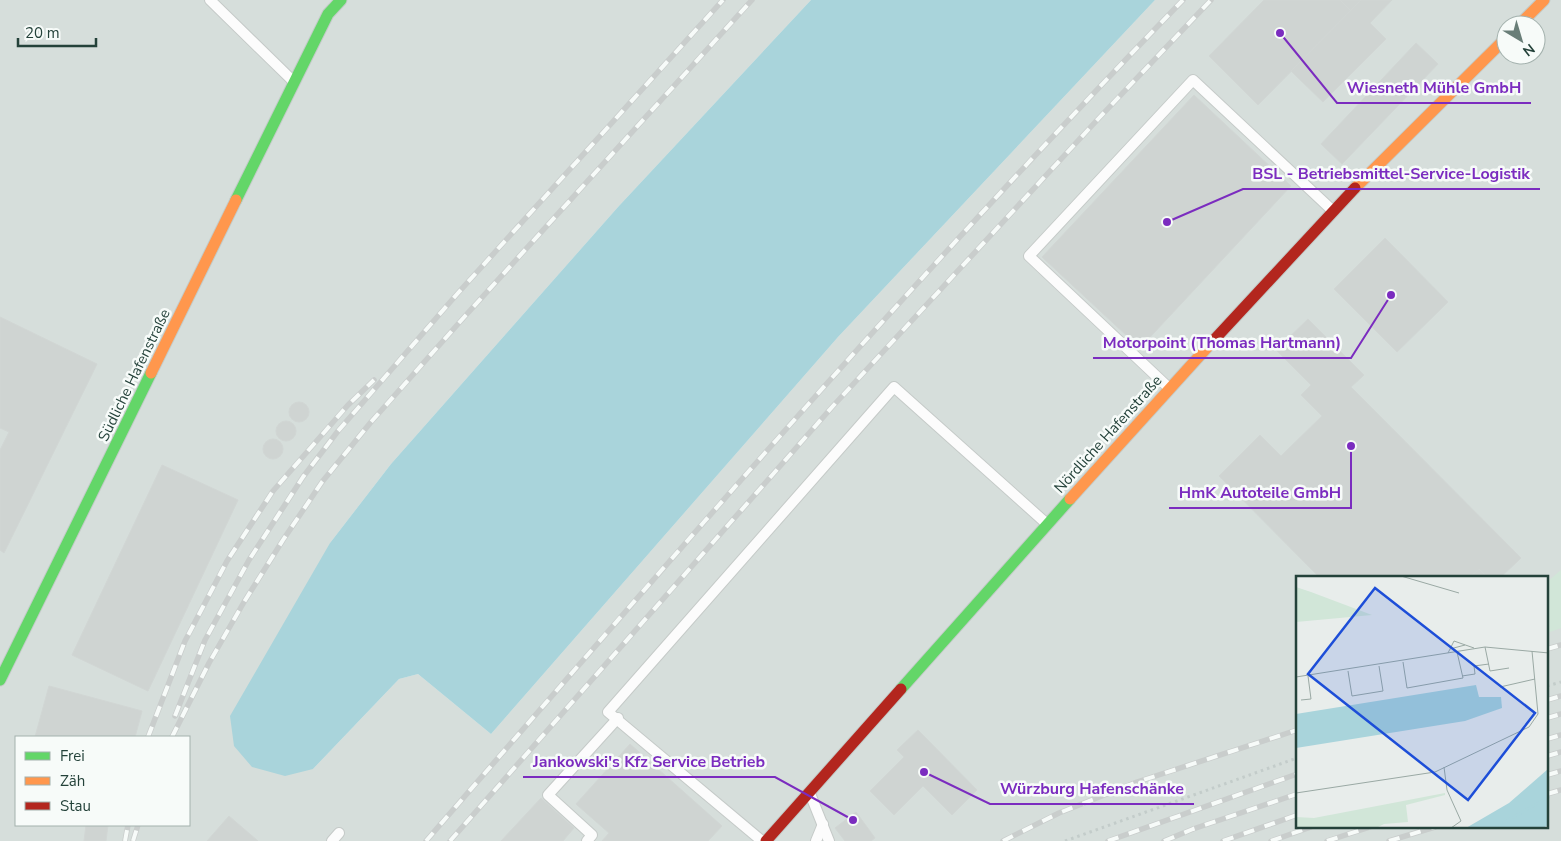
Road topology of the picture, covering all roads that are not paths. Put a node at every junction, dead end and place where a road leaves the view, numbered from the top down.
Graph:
1 (210, 0) edge
2 (341, 0) edge
3 (1544, 0) edge
4 (1529, 15) edge
5 (1496, 48) edge
6 (294, 83) junction
7 (1333, 210) junction
8 (1169, 388) junction
9 (1047, 525) junction
10 (0, 680) edge
11 (618, 718) junction
12 (810, 793) junction
13 (823, 824) junction
14 (587, 841) edge
15 (762, 841) edge
16 (766, 841) edge
17 (816, 841) edge
18 (829, 841) edge

1 - 6 lane
2 - 6 street, Südliche Hafenstraße
3 - 4 street
5 - 7 street, Nördliche Hafenstraße
6 - 10 street, Südliche Hafenstraße
7 - 8 street, Nördliche Hafenstraße
7 - 8 lane
8 - 9 street, Nördliche Hafenstraße
9 - 11 lane
9 - 12 street, Nördliche Hafenstraße
11 - 14 lane
11 - 15 lane
12 - 13 lane
12 - 16 street, Nördliche Hafenstraße
13 - 17 lane
13 - 18 lane

